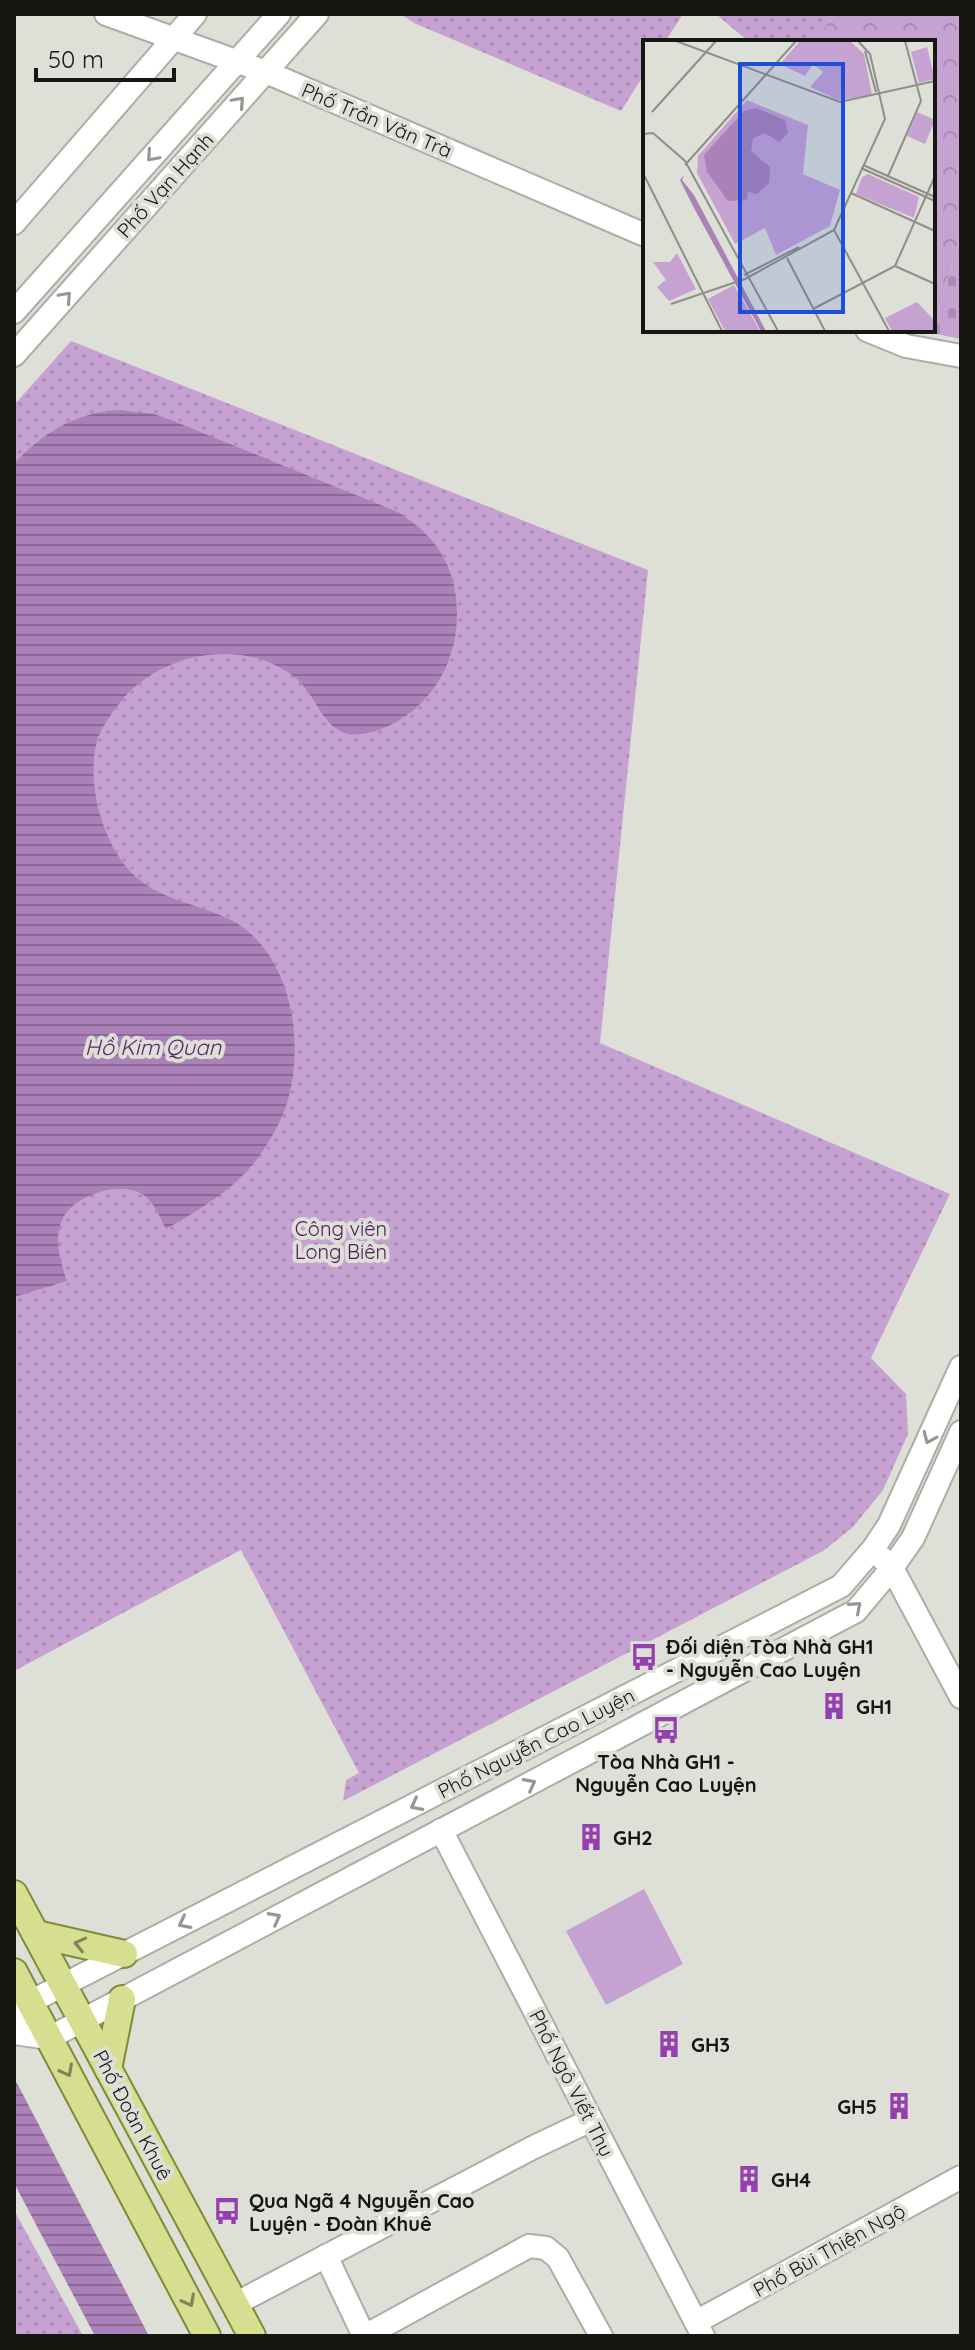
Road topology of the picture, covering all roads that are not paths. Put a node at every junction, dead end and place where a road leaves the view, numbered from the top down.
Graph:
1 (106, 14) edge
2 (195, 14) edge
3 (279, 14) edge
4 (317, 14) edge
5 (175, 38) junction
6 (237, 61) junction
7 (266, 72) junction
8 (14, 223) edge
9 (643, 234) edge
10 (14, 312) edge
11 (872, 332) edge
12 (14, 355) edge
13 (961, 356) edge
14 (961, 1367) edge
15 (961, 1432) edge
16 (873, 1549) junction
17 (892, 1568) junction
18 (961, 1697) edge
19 (441, 1830) junction
20 (14, 1894) edge
21 (36, 1934) junction
22 (124, 1954) junction
23 (14, 1972) edge
24 (63, 1985) junction
25 (122, 1999) junction
26 (22, 2012) edge
27 (82, 2021) junction
28 (14, 2033) edge
29 (49, 2038) junction
30 (108, 2069) junction
31 (591, 2120) junction
32 (961, 2177) edge
33 (326, 2256) junction
34 (235, 2304) junction
35 (700, 2329) edge
36 (207, 2336) edge
37 (252, 2336) edge
38 (364, 2336) edge
39 (601, 2336) edge

1 - 5 street, Phố Trần Văn Trà
2 - 5 street
3 - 6 street, Phố Vạn Hạnh
4 - 7 street, Phố Vạn Hạnh
5 - 6 street, Phố Trần Văn Trà
5 - 8 street
6 - 7 street, Phố Trần Văn Trà
6 -> 10 street, Phố Vạn Hạnh
7 - 9 street, Phố Trần Văn Trà
12 -> 7 street, Phố Vạn Hạnh
11 - 13 street
14 -> 16 street, Phố Nguyễn Cao Luyện
15 - 17 street, Phố Nguyễn Cao Luyện
16 - 17 street
16 -> 22 street, Phố Nguyễn Cao Luyện
17 - 18 street
19 -> 17 street, Phố Nguyễn Cao Luyện
25 -> 19 street, Phố Nguyễn Cao Luyện
19 - 31 street, Phố Ngô Viết Thụ
20 - 21 main road, Phố Đoàn Khuê
22 -> 21 main road
21 - 24 main road, Phố Đoàn Khuê
22 - 24 street, Phố Nguyễn Cao Luyện
23 - 26 main road, Phố Đoàn Khuê
24 - 26 street, Phố Nguyễn Cao Luyện
24 - 27 main road, Phố Đoàn Khuê
25 - 27 street, Phố Nguyễn Cao Luyện
25 - 30 main road
26 - 29 main road, Phố Đoàn Khuê
27 - 29 street, Phố Nguyễn Cao Luyện
27 - 30 main road, Phố Đoàn Khuê
28 - 29 street
29 -> 36 main road, Phố Đoàn Khuê
30 - 34 main road, Phố Đoàn Khuê
31 - 33 street
31 - 35 street, Phố Ngô Viết Thụ
32 - 35 street, Phố Bùi Thiện Ngộ
33 - 34 street
33 - 38 street
34 - 37 main road, Phố Đoàn Khuê
38 - 39 street

